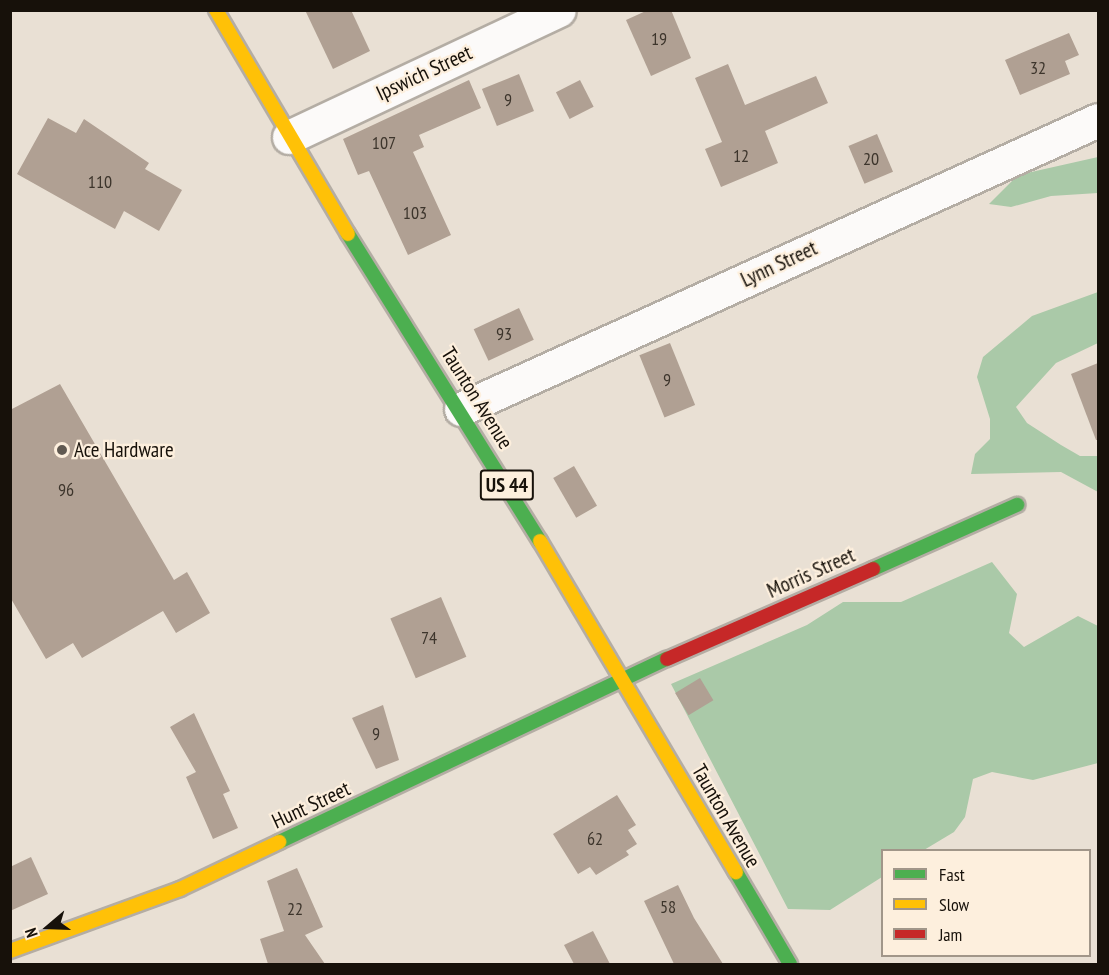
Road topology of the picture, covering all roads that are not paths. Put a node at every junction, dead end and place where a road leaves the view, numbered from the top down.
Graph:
1 (216, 10) edge
2 (559, 10) edge
3 (1098, 120) edge
4 (290, 137) junction
5 (461, 409) junction
6 (1017, 505) dead end
7 (622, 679) junction
8 (10, 951) edge
9 (784, 963) edge

1 - 4 main road, Taunton Avenue / US 44
2 - 4 street, Ipswich Street
3 - 5 street, Lynn Street
4 - 5 main road, Taunton Avenue / US 44
5 - 7 main road, Taunton Avenue / US 44
6 - 7 main road, Morris Street
7 - 8 main road, Hunt Street
7 - 9 main road, Taunton Avenue / US 44

